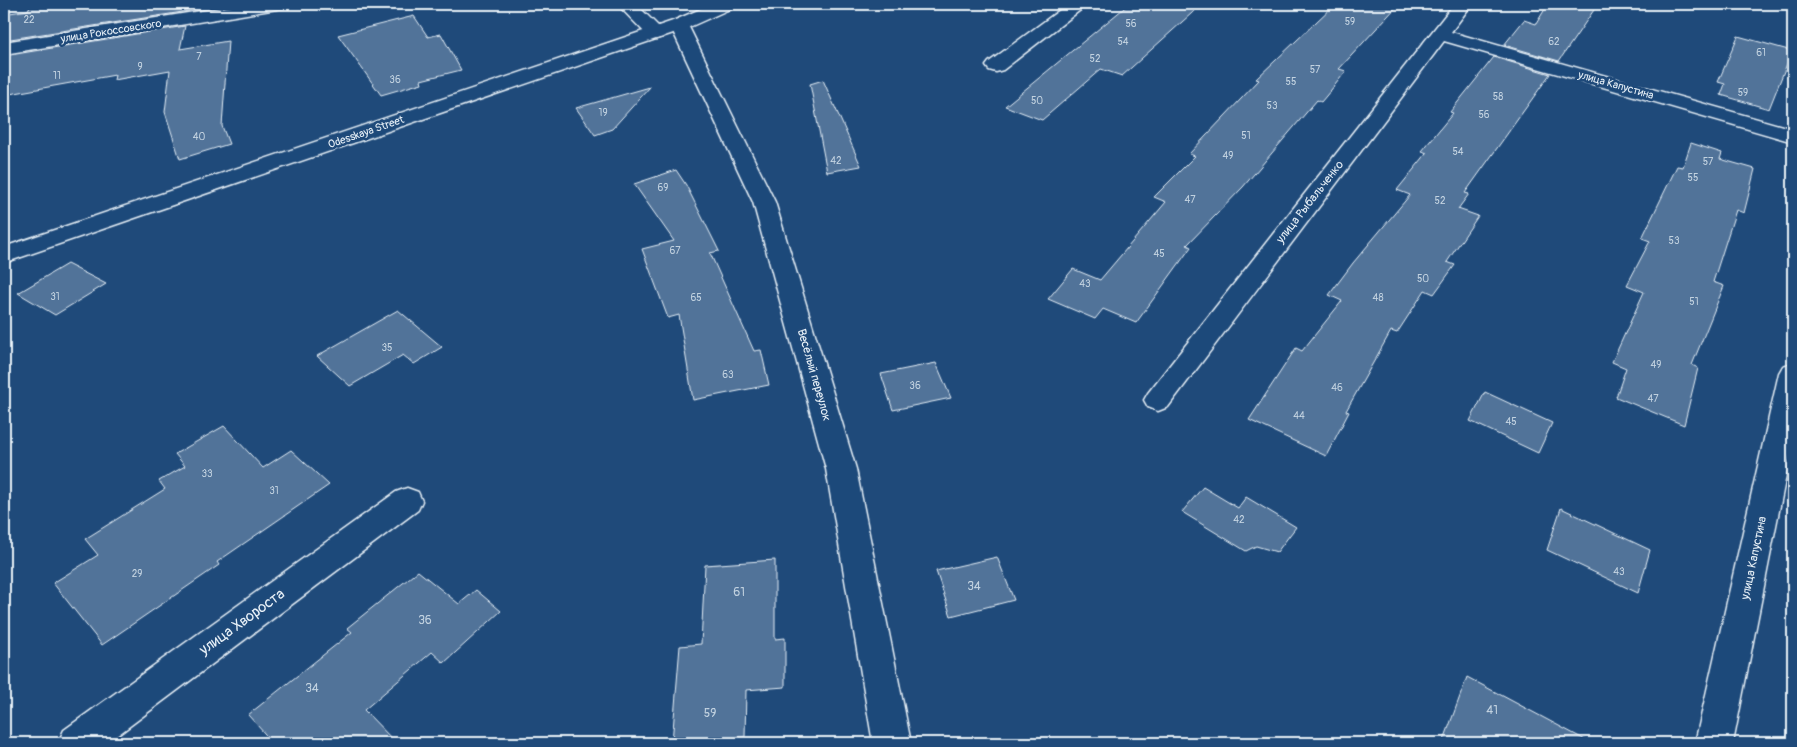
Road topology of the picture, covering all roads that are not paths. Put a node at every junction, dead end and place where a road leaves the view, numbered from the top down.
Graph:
1 (277, 4) edge
2 (626, 4) edge
3 (726, 4) edge
4 (1463, 4) edge
5 (1071, 5) edge
6 (667, 30) junction
7 (1439, 34) junction
8 (4, 48) edge
9 (996, 66) dead end
10 (1793, 136) edge
11 (4, 255) edge
12 (1793, 372) edge
13 (1158, 400) dead end
14 (406, 501) dead end
15 (77, 743) edge
16 (892, 743) edge
17 (1714, 743) edge

1 - 8 street, улица Рокоссовского
2 - 6 street
3 - 6 street, Odesskaya Street
4 - 7 street, улица Рыбальченко
5 - 9 street
6 - 11 street, Odesskaya Street
6 - 16 street, Весёлый переулок
7 - 10 street, улица Капустина
7 - 13 street, улица Рыбальченко
12 - 17 street, улица Капустина
14 - 15 street, улица Хвороста

